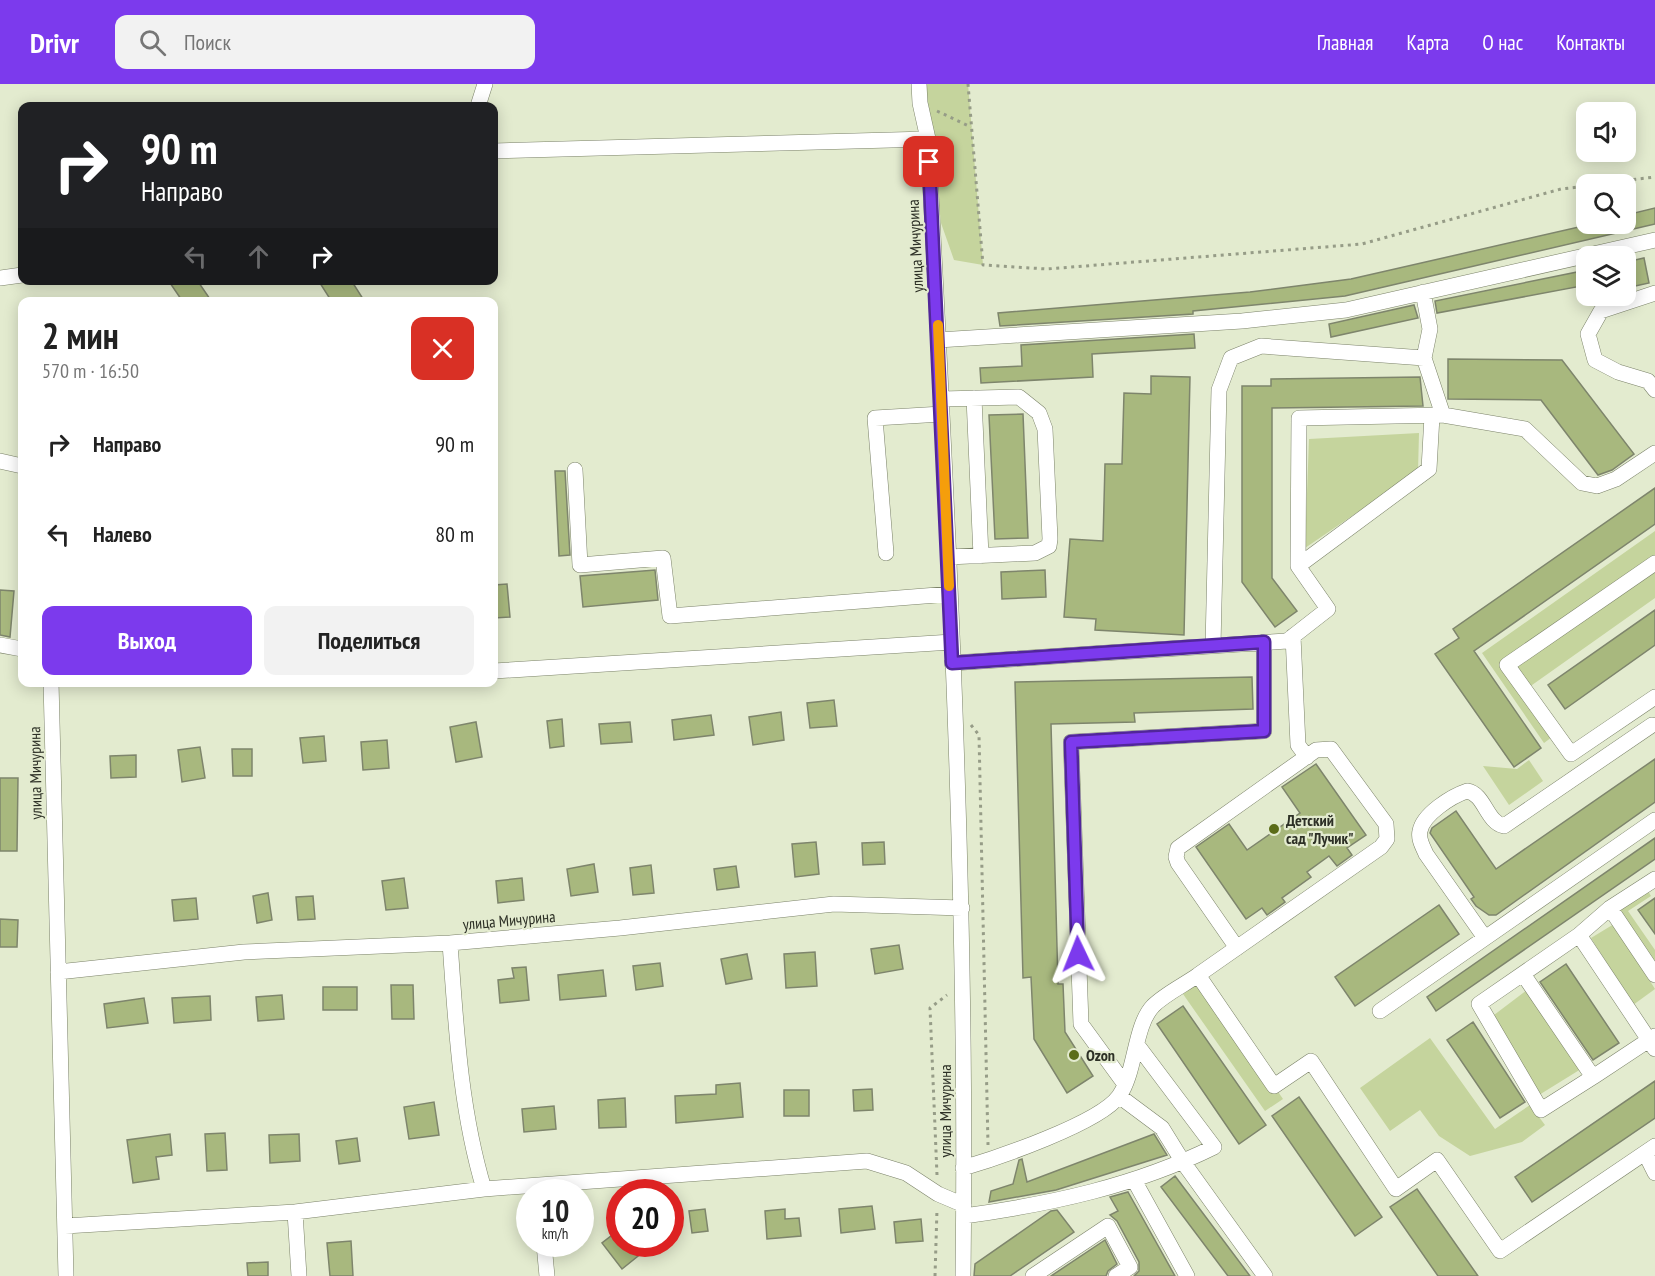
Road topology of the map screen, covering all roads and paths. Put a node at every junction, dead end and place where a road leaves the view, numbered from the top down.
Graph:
1 (484, 84) edge
2 (919, 84) edge
3 (968, 84) edge
4 (479, 102) edge
5 (920, 103) junction
6 (971, 127) junction
7 (928, 139) junction
8 (498, 151) edge
9 (1655, 177) edge
10 (1636, 179) edge
11 (1576, 187) edge
12 (1655, 240) edge
13 (18, 276) edge
14 (0, 278) edge
15 (1423, 292) junction
16 (1655, 293) edge
17 (938, 340) junction
18 (1424, 358) junction
19 (1655, 390) edge
20 (974, 398) junction
21 (942, 407) junction
22 (1437, 416) junction
23 (1655, 453) edge
24 (0, 461) edge
25 (18, 465) edge
26 (575, 470) dead end
27 (886, 553) dead end
28 (981, 556) junction
29 (948, 557) junction
30 (1655, 563) edge
31 (1298, 566) junction
32 (950, 594) junction
33 (1293, 636) junction
34 (951, 642) junction
35 (1264, 642) junction
36 (0, 645) edge
37 (1213, 646) junction
38 (18, 648) edge
39 (952, 663) junction
40 (498, 671) edge
41 (51, 687) edge
42 (1649, 701) edge
43 (965, 718) dead end
44 (1653, 727) edge
45 (1307, 757) junction
46 (1655, 820) edge
47 (1655, 879) edge
48 (1610, 908) junction
49 (962, 909) junction
50 (1579, 935) junction
51 (1485, 938) junction
52 (450, 943) junction
53 (1237, 948) junction
54 (58, 972) junction
55 (1523, 974) junction
56 (1198, 975) junction
57 (1655, 975) edge
58 (948, 984) dead end
59 (1380, 1011) dead end
60 (1653, 1041) edge
61 (1138, 1046) junction
62 (1593, 1077) junction
63 (1122, 1089) junction
64 (1650, 1150) edge
65 (989, 1161) junction
66 (1183, 1162) junction
67 (963, 1168) junction
68 (1655, 1173) edge
69 (1134, 1180) junction
70 (594, 1184) edge
71 (484, 1189) junction
72 (516, 1189) edge
73 (938, 1194) junction
74 (964, 1210) junction
75 (295, 1212) junction
76 (65, 1226) junction
77 (545, 1257) edge
78 (66, 1276) edge
79 (299, 1276) edge
80 (547, 1276) edge
81 (934, 1276) edge
82 (963, 1276) edge
83 (1033, 1276) edge
84 (1116, 1276) edge
85 (1187, 1276) edge
86 (1265, 1276) edge

1 - 4 street
2 - 5 street, улица Мичурина
3 - 6 path
5 - 6 path
5 - 7 street, улица Мичурина
6 - 11 path
7 - 8 street
7 - 17 street, улица Мичурина
9 - 10 path
12 - 15 street
13 - 14 street
15 - 17 street
15 - 18 street
16 - 19 street
17 - 21 street, улица Мичурина
18 - 22 street
18 - 37 street
20 - 21 street
20 - 28 street
20 - 28 street
21 - 27 street
21 - 29 street, улица Мичурина
22 - 23 street
22 - 31 street
22 - 31 street
24 - 25 street
26 - 32 street
28 - 29 street
29 - 32 street, улица Мичурина
30 - 42 street
31 - 33 street
32 - 34 street, улица Мичурина
33 - 35 street
33 - 45 street
34 - 39 street, улица Мичурина
34 - 40 street
35 - 37 street
35 - 63 street
36 - 38 street
37 - 39 street
39 - 49 street, улица Мичурина
41 - 54 street, улица Мичурина
42 - 44 street
43 - 65 path
44 - 51 street
45 - 53 street
45 - 53 street
46 - 51 street
47 - 48 street
48 - 50 street
48 - 57 street
49 - 52 street, улица Мичурина
49 - 67 street, улица Мичурина
50 - 55 street
50 - 60 street
51 - 59 street
52 - 54 street, улица Мичурина
52 - 71 street
53 - 56 street
54 - 76 street, улица Мичурина
55 - 62 street
55 - 62 street
56 - 61 street
56 - 64 street
58 - 73 path
60 - 62 street
61 - 63 street
61 - 66 street
63 - 65 street
63 - 66 street
64 - 68 street
65 - 67 street
66 - 69 street
66 - 86 street
67 - 74 street, улица Мичурина
69 - 74 street
69 - 85 street
70 - 73 street
71 - 72 street
71 - 75 street
73 - 74 street
73 - 81 path
74 - 82 street, улица Мичурина
75 - 76 street
75 - 79 street
76 - 78 street, улица Мичурина
77 - 80 street
83 - 84 street

